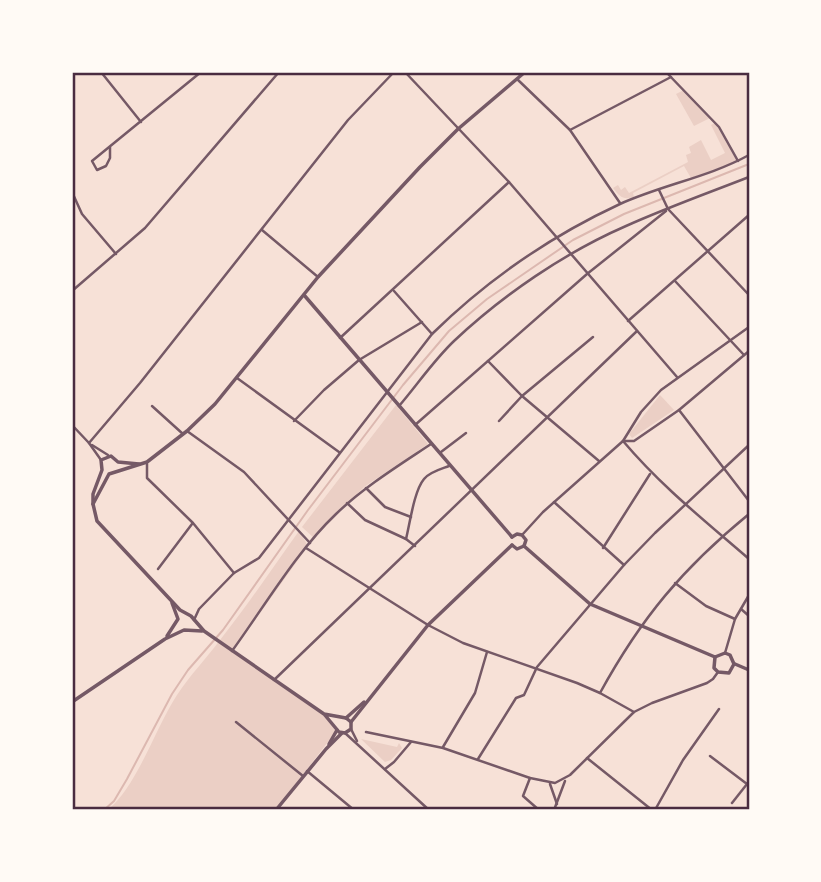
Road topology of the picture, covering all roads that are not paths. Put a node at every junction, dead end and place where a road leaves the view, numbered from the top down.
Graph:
1 (101, 72) edge
2 (201, 72) edge
3 (279, 72) edge
4 (394, 72) edge
5 (405, 72) edge
6 (525, 72) edge
7 (666, 72) edge
8 (671, 77) junction
9 (517, 79) junction
10 (141, 122) junction
11 (458, 129) junction
12 (569, 130) junction
13 (110, 147) junction
14 (749, 155) edge
15 (738, 161) junction
16 (749, 177) edge
17 (509, 182) junction
18 (659, 190) junction
19 (72, 192) edge
20 (621, 204) junction
21 (668, 209) junction
22 (749, 215) edge
23 (262, 230) junction
24 (557, 239) junction
25 (708, 251) junction
26 (116, 254) junction
27 (570, 254) junction
28 (587, 274) junction
29 (318, 277) junction
30 (674, 280) junction
31 (72, 291) edge
32 (394, 291) junction
33 (304, 295) junction
34 (749, 295) edge
35 (628, 321) junction
36 (422, 322) junction
37 (749, 327) edge
38 (637, 331) junction
39 (432, 334) junction
40 (593, 337) dead end
41 (340, 338) junction
42 (730, 340) junction
43 (749, 351) edge
44 (744, 355) junction
45 (359, 360) junction
46 (488, 361) junction
47 (677, 377) junction
48 (237, 378) junction
49 (388, 393) junction
50 (522, 396) junction
51 (399, 405) junction
52 (152, 406) dead end
53 (678, 411) junction
54 (547, 417) junction
55 (294, 421) junction
56 (499, 421) dead end
57 (72, 425) edge
58 (415, 425) junction
59 (187, 431) junction
60 (466, 433) dead end
61 (183, 434) junction
62 (623, 441) junction
63 (89, 443) junction
64 (431, 444) junction
65 (749, 445) edge
66 (340, 453) junction
67 (439, 454) junction
68 (108, 456) junction
69 (101, 460) junction
70 (118, 461) junction
71 (599, 461) junction
72 (147, 462) junction
73 (142, 464) junction
74 (449, 466) junction
75 (726, 469) junction
76 (102, 470) junction
77 (117, 470) junction
78 (109, 474) junction
79 (650, 474) junction
80 (366, 488) junction
81 (471, 491) junction
82 (749, 501) edge
83 (554, 502) junction
84 (347, 503) junction
85 (93, 504) junction
86 (684, 505) junction
87 (749, 514) edge
88 (411, 517) junction
89 (290, 520) junction
90 (193, 523) junction
91 (522, 535) junction
92 (722, 536) junction
93 (512, 537) junction
94 (406, 539) junction
95 (310, 543) junction
96 (512, 545) junction
97 (415, 546) junction
98 (524, 546) junction
99 (306, 548) junction
100 (603, 548) junction
101 (749, 559) edge
102 (624, 565) junction
103 (158, 569) dead end
104 (234, 573) junction
105 (675, 583) junction
106 (370, 588) junction
107 (749, 595) edge
108 (169, 598) junction
109 (590, 604) junction
110 (740, 608) junction
111 (199, 609) junction
112 (187, 614) junction
113 (749, 616) edge
114 (735, 619) junction
115 (177, 620) junction
116 (194, 621) junction
117 (428, 625) junction
118 (640, 626) junction
119 (187, 630) junction
120 (204, 631) junction
121 (165, 639) junction
122 (232, 651) junction
123 (487, 652) junction
124 (725, 653) junction
125 (715, 657) junction
126 (734, 664) junction
127 (537, 667) junction
128 (749, 670) edge
129 (718, 672) junction
130 (274, 680) junction
131 (600, 693) junction
132 (370, 696) junction
133 (72, 702) edge
134 (719, 709) dead end
135 (634, 712) junction
136 (324, 714) junction
137 (340, 718) junction
138 (346, 718) junction
139 (236, 722) dead end
140 (351, 722) junction
141 (351, 729) junction
142 (340, 731) junction
143 (366, 732) dead end
144 (411, 742) junction
145 (359, 744) junction
146 (443, 748) junction
147 (710, 756) dead end
148 (587, 758) junction
149 (478, 759) junction
150 (384, 769) junction
151 (307, 771) junction
152 (303, 776) junction
153 (530, 778) junction
154 (565, 779) junction
155 (549, 783) junction
156 (748, 783) edge
157 (732, 803) dead end
158 (557, 804) junction
159 (276, 810) edge
160 (354, 810) edge
161 (429, 810) edge
162 (539, 810) edge
163 (554, 810) edge
164 (654, 810) edge

1 - 10 street
2 - 10 street
3 - 26 street
4 - 23 street
5 - 11 street
6 - 9 street
7 - 8 street
8 - 12 street
8 - 15 street
9 - 11 street
9 - 12 street
10 - 13 street
11 - 17 street
11 - 29 street
12 - 20 street
13 - 13 street
14 - 15 street
15 - 18 street
16 - 21 street
17 - 24 street
17 - 32 street
18 - 20 street
18 - 21 street
19 - 26 street
20 - 24 street
21 - 25 street
21 - 27 street
21 - 28 street
22 - 25 street
23 - 29 street
23 - 63 street
24 - 27 street
24 - 39 street
25 - 30 street
25 - 34 street
26 - 31 street
27 - 28 street
27 - 51 street
28 - 35 street
28 - 46 street
29 - 33 street
30 - 35 street
30 - 42 street
32 - 36 street
32 - 41 street
33 - 41 street
33 - 48 street
35 - 38 street
36 - 39 street
36 - 45 street
37 - 42 street
38 - 47 street
38 - 54 street
39 - 49 street
40 - 50 street
41 - 45 street
42 - 44 street
42 - 47 street
43 - 44 street
44 - 53 street
45 - 49 street
45 - 55 street
46 - 50 street
46 - 58 street
47 - 62 street
48 - 55 street
48 - 59 street
49 - 51 street
49 - 66 street
50 - 54 street
50 - 56 street
51 - 58 street
52 - 61 street
53 - 62 street
53 - 75 street
54 - 71 street
54 - 81 street
55 - 66 street
57 - 63 street
58 - 64 street
59 - 61 street
59 - 89 street
60 - 67 street
61 - 72 street
62 - 71 street
62 - 79 street
63 - 68 street
63 - 69 street
64 - 67 street
64 - 80 street
65 - 75 street
66 - 89 street
67 - 74 street
68 - 69 street
68 - 70 street
69 - 76 street
70 - 73 street
70 - 77 street
71 - 83 street
72 - 73 street
72 - 90 street
73 - 77 street
74 - 81 street
74 - 88 street
75 - 82 street
75 - 86 street
76 - 78 street
76 - 85 street
77 - 78 street
78 - 85 street
79 - 86 street
79 - 100 street
80 - 84 street
80 - 88 street
81 - 93 street
81 - 97 street
83 - 91 street
83 - 100 street
84 - 94 street
84 - 95 street
85 - 108 street
86 - 92 street
86 - 102 street
87 - 92 street
88 - 94 street
89 - 95 street
89 - 104 street
90 - 103 street
90 - 104 street
91 - 93 street
91 - 98 street
92 - 101 street
92 - 105 street
93 - 96 street
94 - 97 street
95 - 99 street
96 - 98 street
96 - 117 street
97 - 106 street
98 - 109 street
99 - 106 street
99 - 122 street
100 - 102 street
102 - 109 street
104 - 111 street
105 - 114 street
105 - 118 street
106 - 117 street
106 - 130 street
107 - 110 street
108 - 112 street
108 - 115 street
109 - 118 street
109 - 127 street
110 - 113 street
110 - 114 street
111 - 112 street
111 - 116 street
112 - 115 street
112 - 116 street
114 - 124 street
115 - 119 street
115 - 121 street
116 - 119 street
116 - 120 street
117 - 123 street
117 - 132 street
118 - 125 street
118 - 131 street
119 - 120 street
119 - 121 street
120 - 122 street
121 - 133 street
122 - 130 street
123 - 127 street
123 - 146 street
124 - 125 street
124 - 126 street
125 - 129 street
126 - 128 street
126 - 129 street
127 - 131 street
127 - 149 street
129 - 135 street
130 - 136 street
131 - 135 street
132 - 138 street
132 - 140 street
134 - 164 street
135 - 148 street
136 - 137 street
136 - 142 street
137 - 138 street
137 - 142 street
138 - 140 street
139 - 152 street
140 - 141 street
141 - 142 street
141 - 145 street
142 - 145 street
142 - 151 street
143 - 144 street
144 - 146 street
144 - 150 street
145 - 150 street
146 - 149 street
147 - 156 street
148 - 154 street
148 - 164 street
149 - 153 street
150 - 161 street
151 - 152 street
151 - 160 street
152 - 159 street
153 - 155 street
153 - 162 street
154 - 155 street
154 - 158 street
155 - 158 street
156 - 157 street
158 - 163 street

